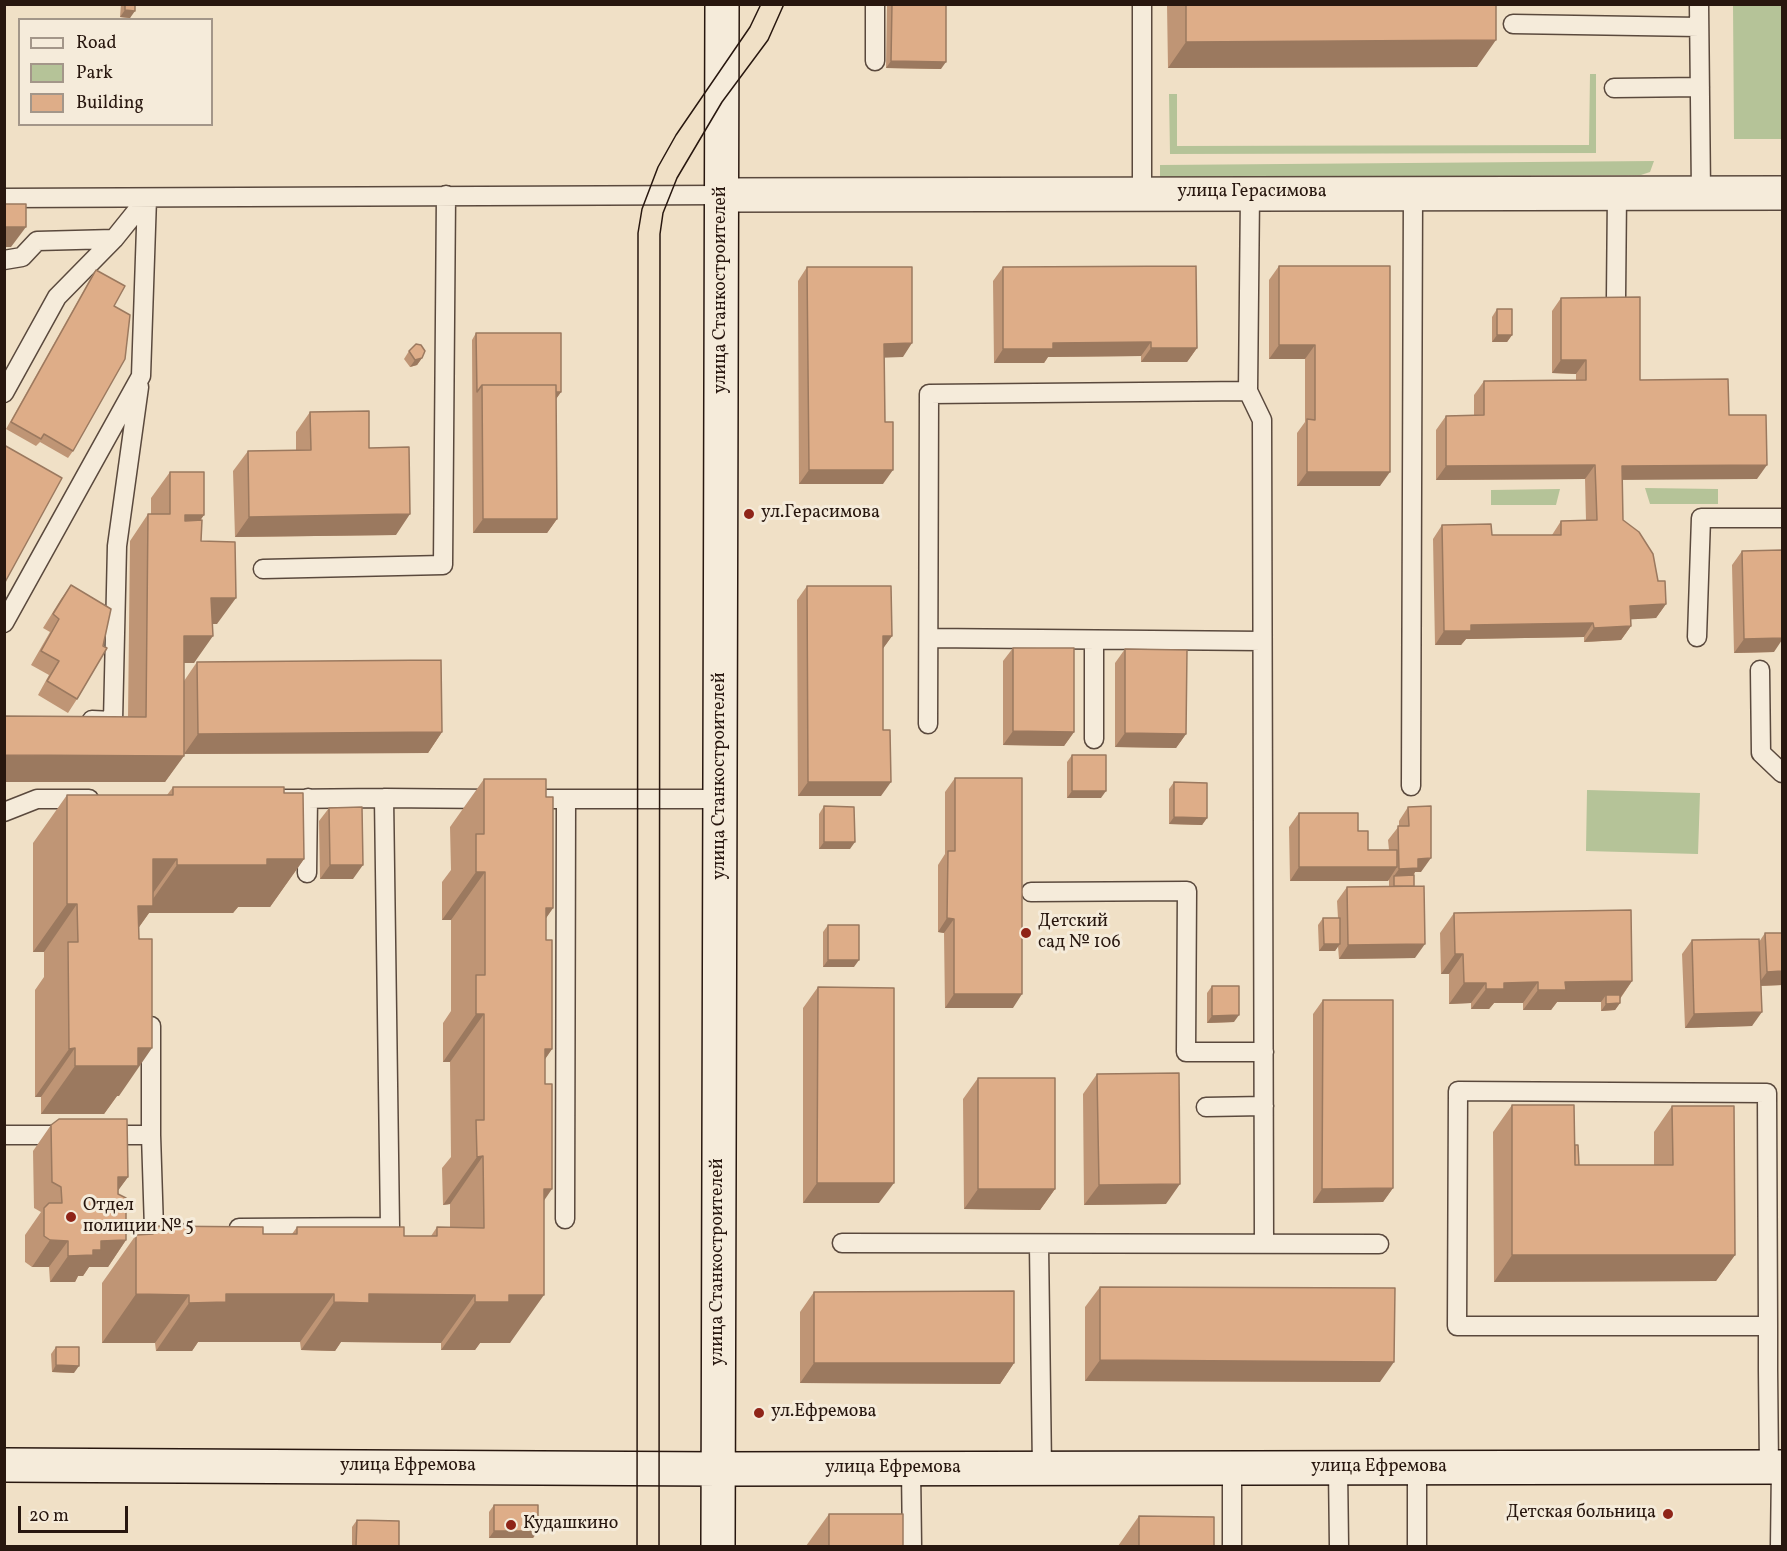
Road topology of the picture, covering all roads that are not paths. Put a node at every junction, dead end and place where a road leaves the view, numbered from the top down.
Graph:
1 (722, 4) edge
2 (875, 4) edge
3 (1142, 4) edge
4 (1699, 4) edge
5 (1513, 24) dead end
6 (1699, 27) junction
7 (875, 61) dead end
8 (1700, 87) junction
9 (1614, 88) dead end
10 (1142, 193) junction
11 (1413, 193) junction
12 (1617, 193) junction
13 (1701, 193) junction
14 (1782, 193) edge
15 (1250, 194) junction
16 (446, 195) junction
17 (722, 195) junction
18 (4, 198) edge
19 (147, 198) junction
20 (114, 239) junction
21 (4, 260) edge
22 (1616, 298) edge
23 (141, 376) junction
24 (1248, 391) junction
25 (4, 393) edge
26 (1782, 518) edge
27 (263, 569) dead end
28 (4, 624) edge
29 (1697, 637) dead end
30 (928, 638) junction
31 (1095, 640) junction
32 (1262, 641) junction
33 (1760, 670) dead end
34 (69, 720) edge
35 (928, 724) dead end
36 (1094, 739) dead end
37 (1782, 773) edge
38 (1411, 786) dead end
39 (308, 798) junction
40 (384, 798) junction
41 (107, 799) edge
42 (257, 799) edge
43 (721, 799) junction
44 (566, 800) junction
45 (4, 812) edge
46 (308, 873) dead end
47 (1031, 892) dead end
48 (152, 1010) edge
49 (1264, 1052) junction
50 (1264, 1106) junction
51 (1206, 1107) dead end
52 (152, 1135) junction
53 (4, 1136) edge
54 (565, 1219) dead end
55 (189, 1228) edge
56 (225, 1228) edge
57 (842, 1243) dead end
58 (1264, 1244) junction
59 (1379, 1244) dead end
60 (1039, 1245) junction
61 (1768, 1326) junction
62 (4, 1465) edge
63 (1778, 1467) edge
64 (1232, 1468) junction
65 (1338, 1468) junction
66 (1417, 1468) junction
67 (718, 1469) junction
68 (911, 1469) junction
69 (1042, 1469) junction
70 (718, 1546) edge
71 (912, 1546) edge
72 (1232, 1546) edge
73 (1339, 1546) edge
74 (1417, 1546) edge
75 (1780, 1546) edge

1 - 17 street, улица Станкостроителей
2 - 7 lane
3 - 10 lane
4 - 6 lane
5 - 6 lane
6 - 8 lane
8 - 9 lane
8 - 13 lane
10 - 15 street, улица Герасимова
10 - 17 street, улица Герасимова
11 - 12 street, улица Герасимова
11 - 15 street, улица Герасимова
11 - 38 lane
12 - 13 street, улица Герасимова
12 - 22 lane
13 - 14 street, улица Герасимова
15 - 24 lane
16 - 17 lane
16 - 19 lane
16 - 27 lane
17 - 43 street, улица Станкостроителей
18 - 19 lane
19 - 20 lane
19 - 23 lane
20 - 21 lane
20 - 25 lane
23 - 28 lane
23 - 34 lane
24 - 30 lane
24 - 32 lane
26 - 29 lane
30 - 31 lane
30 - 35 lane
31 - 32 lane
31 - 36 lane
32 - 49 lane
33 - 37 lane
39 - 40 lane
39 - 42 lane
39 - 46 lane
40 - 44 lane
40 - 56 lane
41 - 45 lane
43 - 44 lane
43 - 67 street, улица Станкостроителей
44 - 54 lane
47 - 49 lane
48 - 52 lane
49 - 50 lane
50 - 51 lane
50 - 58 lane
52 - 53 lane
52 - 55 lane
57 - 60 lane
58 - 59 lane
58 - 60 lane
60 - 69 lane
61 - 61 lane
61 - 63 lane
62 - 67 street, улица Ефремова
63 - 66 street, улица Ефремова
63 - 75 lane
64 - 65 street, улица Ефремова
64 - 69 street, улица Ефремова
64 - 72 lane
65 - 66 street, улица Ефремова
65 - 73 lane
66 - 74 lane
67 - 68 street, улица Ефремова
67 - 70 street, улица Станкостроителей
68 - 69 street, улица Ефремова
68 - 71 lane

